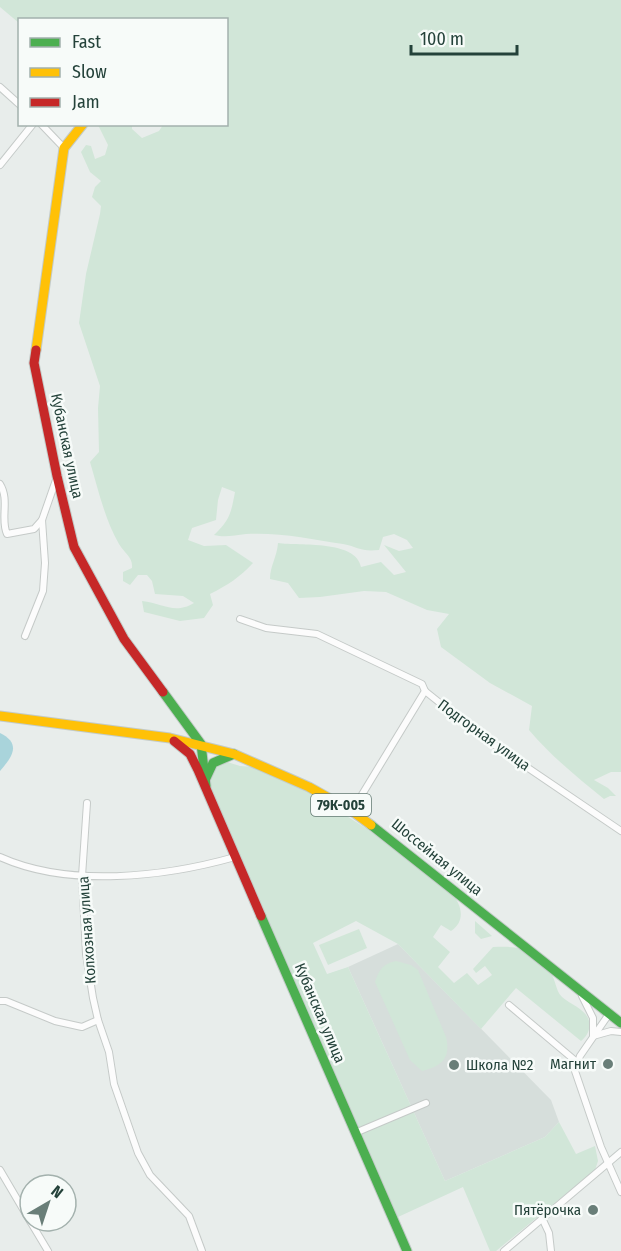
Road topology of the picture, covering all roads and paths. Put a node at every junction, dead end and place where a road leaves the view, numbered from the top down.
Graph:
1 (0, 87) edge
2 (18, 103) edge
3 (31, 126) edge
4 (43, 126) edge
5 (81, 126) edge
6 (64, 148) junction
7 (0, 165) edge
8 (57, 476) junction
9 (0, 484) edge
10 (42, 520) junction
11 (240, 619) dead end
12 (25, 636) dead end
13 (425, 692) junction
14 (0, 716) edge
15 (170, 738) junction
16 (201, 744) junction
17 (234, 754) junction
18 (206, 786) junction
19 (87, 803) dead end
20 (352, 811) junction
21 (621, 831) edge
22 (0, 857) edge
23 (235, 857) junction
24 (82, 876) junction
25 (576, 988) junction
26 (0, 1001) edge
27 (508, 1005) dead end
28 (609, 1014) junction
29 (98, 1020) junction
30 (621, 1023) edge
31 (621, 1032) edge
32 (593, 1036) junction
33 (578, 1063) junction
34 (426, 1103) dead end
35 (355, 1133) junction
36 (621, 1152) edge
37 (608, 1162) junction
38 (0, 1170) edge
39 (621, 1192) edge
40 (18, 1201) edge
41 (542, 1218) junction
42 (37, 1233) edge
43 (48, 1251) edge
44 (202, 1251) edge
45 (407, 1251) edge
46 (504, 1251) edge
47 (551, 1251) edge

1 - 2 street
3 - 7 street
4 - 6 street
5 - 6 main road
6 - 8 main road, Кубанская улица
8 - 10 street
8 - 16 main road, Кубанская улица
9 - 10 street
10 - 12 street
11 - 13 street, Подгорная улица
13 - 20 street
13 - 21 street, Подгорная улица
14 - 15 main road, Шоссейная улица / 79К-005
15 - 16 main road, Шоссейная улица / 79К-005
15 - 18 main road
16 - 17 main road, Шоссейная улица / 79К-005
16 - 18 main road
17 - 18 main road
17 - 20 main road, Шоссейная улица / 79К-005
18 - 23 main road, Кубанская улица
19 - 24 street, Колхозная улица
20 - 25 main road, Шоссейная улица / 79К-005
22 - 24 street
23 - 24 street
23 - 35 main road, Кубанская улица
24 - 29 street, Колхозная улица
25 - 28 main road, Шоссейная улица / 79К-005
25 - 32 street
26 - 29 street
27 - 33 street
28 - 30 main road, Шоссейная улица / 79К-005
28 - 32 street
29 - 44 street, Колхозная улица
31 - 32 street
32 - 33 street
33 - 37 street
34 - 35 street
35 - 45 main road, Кубанская улица
36 - 37 street
37 - 39 street
37 - 41 street
38 - 40 street
41 - 46 street
41 - 47 street
42 - 43 street

